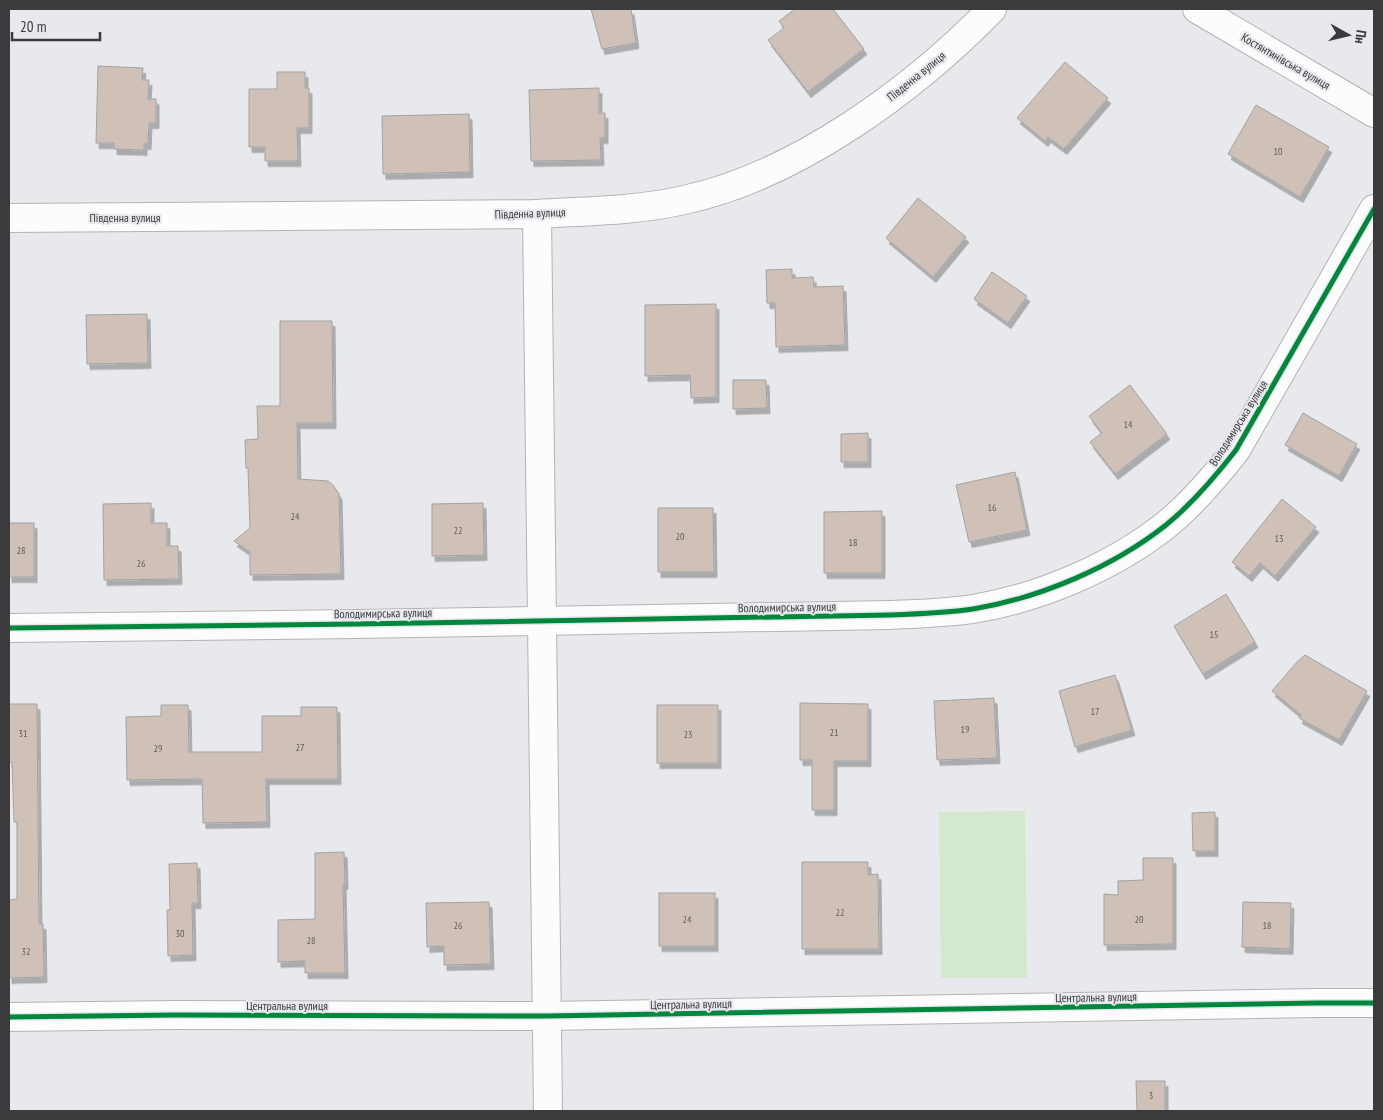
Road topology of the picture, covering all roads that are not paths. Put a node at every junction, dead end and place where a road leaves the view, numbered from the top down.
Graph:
1 (992, 9) edge
2 (1197, 9) edge
3 (1374, 113) edge
4 (1374, 209) edge
5 (537, 214) junction
6 (9, 218) edge
7 (542, 620) junction
8 (9, 628) edge
9 (1374, 1004) edge
10 (546, 1016) junction
11 (9, 1017) edge
12 (548, 1111) edge

1 - 5 street, Південна вулиця
2 - 3 street, Костянтинівська вулиця
4 - 7 street, Володимирська вулиця
5 - 6 street, Південна вулиця
5 - 7 street
7 - 8 street, Володимирська вулиця
7 - 10 street
9 - 10 street, Центральна вулиця
10 - 11 street, Центральна вулиця
10 - 12 street

